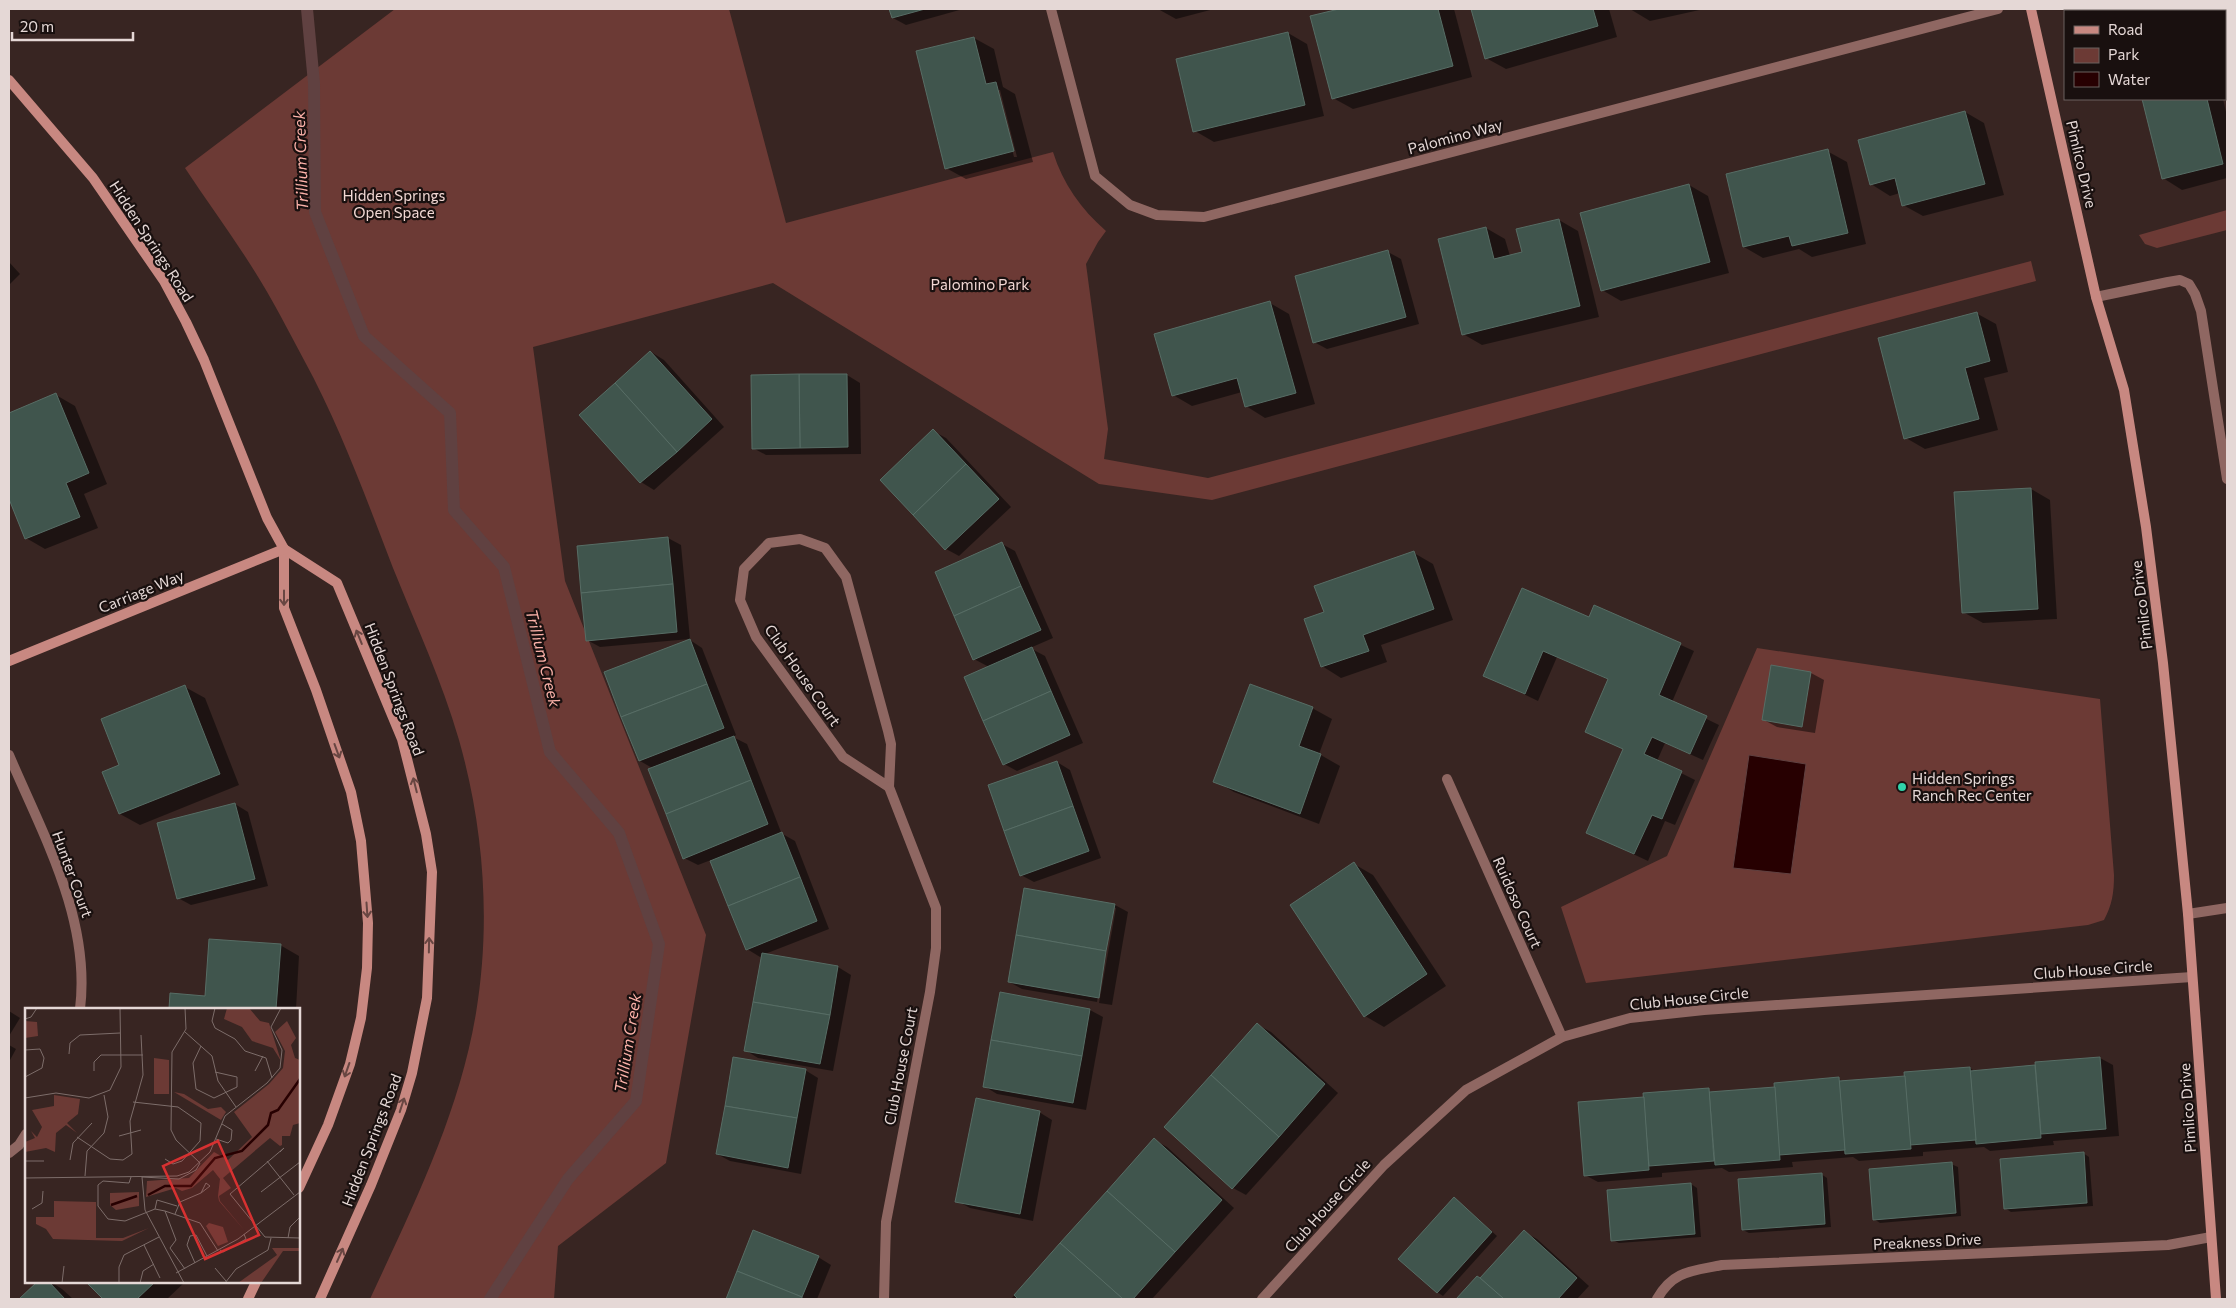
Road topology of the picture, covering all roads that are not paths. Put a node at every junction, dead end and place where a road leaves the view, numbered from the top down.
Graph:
1 (1051, 9) edge
2 (1998, 9) edge
3 (2031, 9) edge
4 (9, 80) edge
5 (2096, 296) junction
6 (2227, 480) edge
7 (284, 549) junction
8 (9, 662) edge
9 (9, 755) edge
10 (1447, 779) dead end
11 (890, 787) junction
12 (2227, 908) edge
13 (2188, 914) junction
14 (2192, 977) junction
15 (80, 1008) edge
16 (1562, 1037) junction
17 (25, 1136) edge
18 (9, 1153) edge
19 (300, 1186) edge
20 (2211, 1237) junction
21 (256, 1283) edge
22 (248, 1299) edge
23 (320, 1299) edge
24 (884, 1299) edge
25 (1262, 1299) edge
26 (1657, 1299) edge
27 (2216, 1299) edge

1 - 2 street, Palomino Way
3 - 5 main road, Pimlico Drive
4 - 7 main road, Hidden Springs Road
5 - 6 street
5 - 13 main road, Pimlico Drive
7 - 8 main road, Carriage Way
7 -> 19 main road, Hidden Springs Road
23 -> 7 main road, Hidden Springs Road
9 - 15 street, Hunter Court
10 - 16 street, Ruidoso Court
11 - 11 street, Club House Court
11 - 24 street, Club House Court
12 - 13 street
13 - 14 main road, Pimlico Drive
14 - 16 street, Club House Circle
14 - 20 main road, Pimlico Drive
16 - 25 street, Club House Circle
17 - 18 street
20 - 26 street, Preakness Drive
20 - 27 main road, Pimlico Drive
21 - 22 main road

